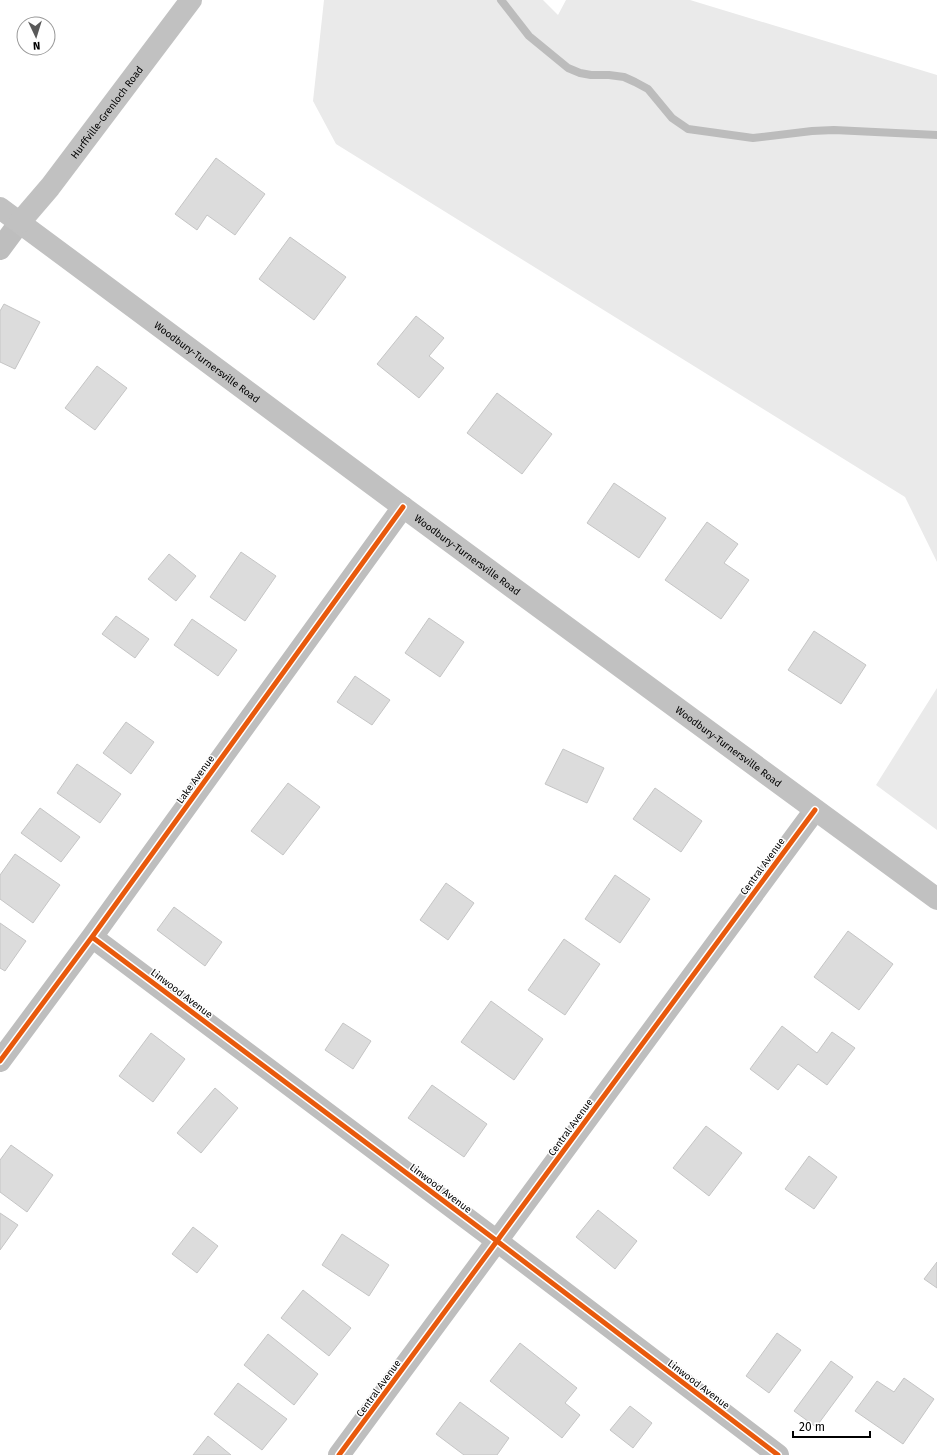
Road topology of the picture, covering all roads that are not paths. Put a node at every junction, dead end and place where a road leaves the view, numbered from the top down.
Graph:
1 (191, 0) edge
2 (0, 208) edge
3 (20, 222) junction
4 (0, 249) edge
5 (403, 507) junction
6 (815, 810) junction
7 (937, 899) edge
8 (92, 937) junction
9 (0, 1061) edge
10 (497, 1241) junction
11 (339, 1455) edge
12 (778, 1455) edge

1 - 3 main road, Hurffville-Grenloch Road
2 - 3 main road, Woodbury-Turnersville Road
3 - 4 street
3 - 5 main road, Woodbury-Turnersville Road
5 - 6 main road, Woodbury-Turnersville Road
5 - 8 street, Lake Avenue
6 - 7 main road, Woodbury-Turnersville Road
6 - 10 street, Central Avenue
8 - 9 street, Lake Avenue
8 - 10 street, Linwood Avenue
10 - 11 street, Central Avenue
10 - 12 street, Linwood Avenue

